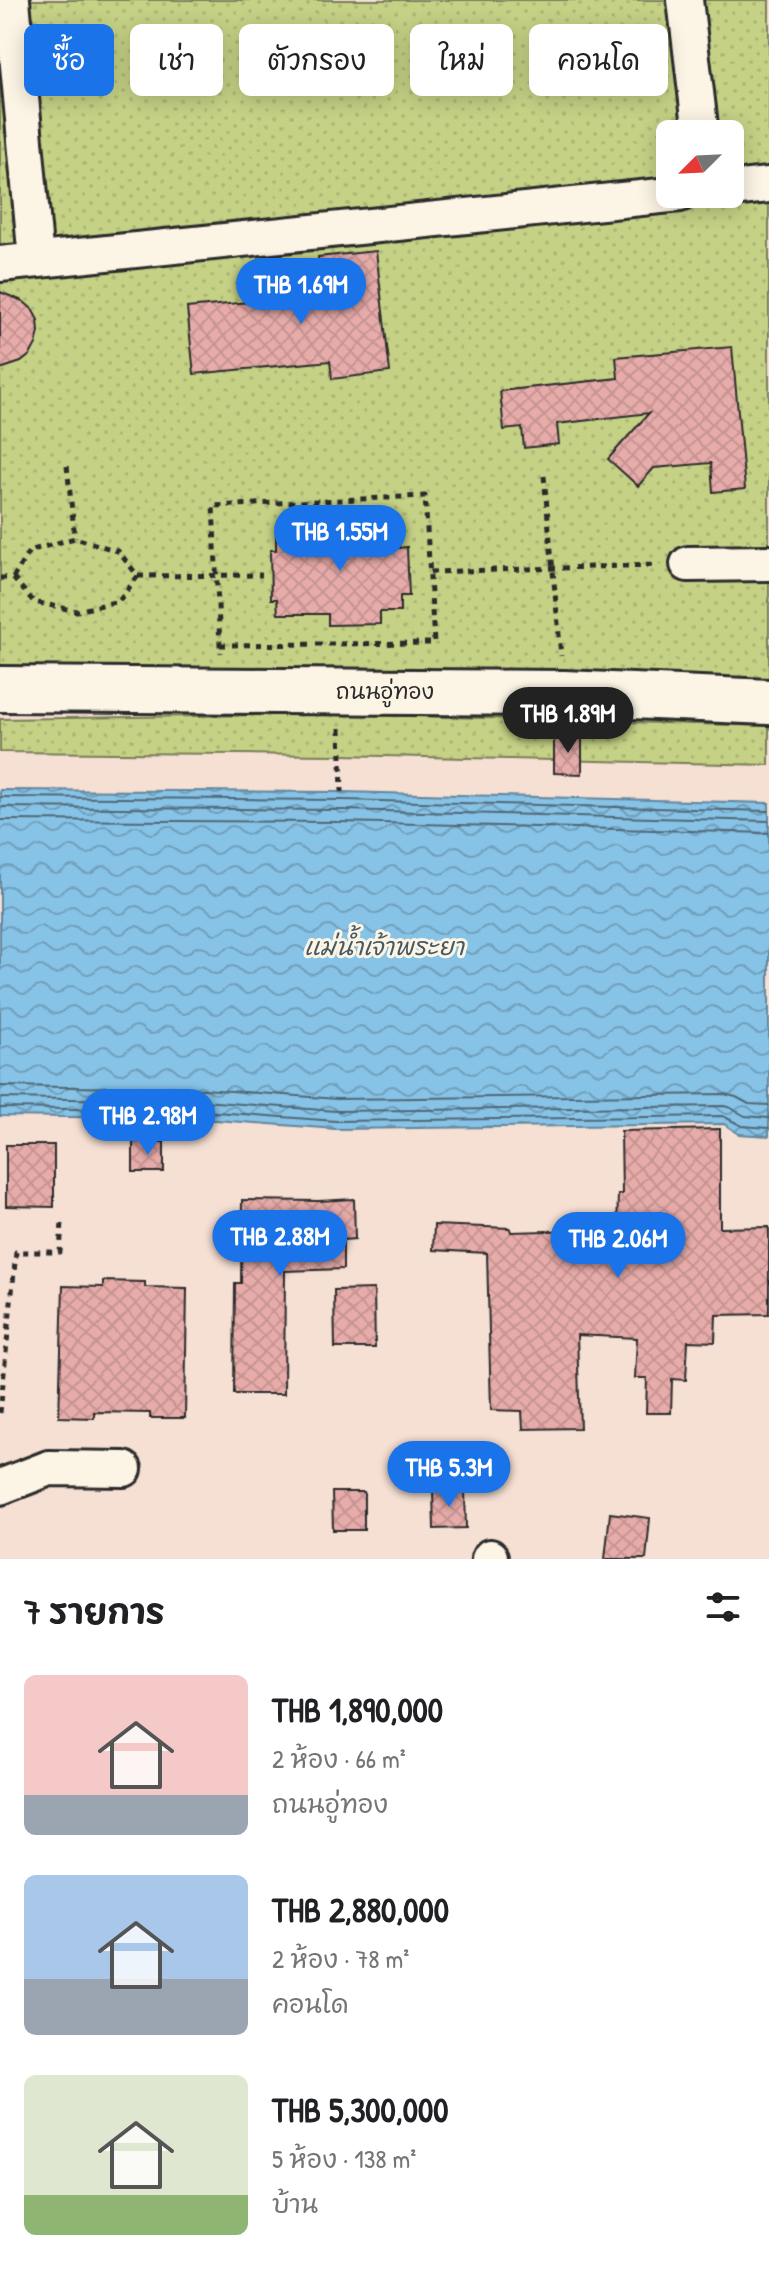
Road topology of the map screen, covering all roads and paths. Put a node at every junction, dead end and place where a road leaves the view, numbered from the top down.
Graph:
1 (12, 0) edge
2 (685, 0) edge
3 (699, 120) edge
4 (769, 185) edge
5 (744, 188) edge
6 (656, 196) edge
7 (36, 260) junction
8 (0, 264) edge
9 (67, 466) dead end
10 (544, 476) dead end
11 (75, 538) junction
12 (769, 563) edge
13 (688, 564) joint
14 (553, 568) junction
15 (430, 572) junction
16 (217, 575) junction
17 (262, 575) dead end
18 (138, 576) junction
19 (0, 578) edge
20 (13, 578) junction
21 (220, 645) junction
22 (0, 689) edge
23 (222, 690) junction
24 (564, 693) junction
25 (769, 702) edge
26 (341, 755) dead end
27 (342, 792) dead end
28 (62, 1222) dead end
29 (0, 1413) edge
30 (124, 1469) dead end
31 (0, 1487) edge

1 - 7 lane
2 - 3 lane
4 - 5 lane
6 - 7 lane
7 - 8 lane
9 - 11 path
10 - 14 path
11 - 18 path
11 - 20 path
12 - 13 lane
13 - 14 path
14 - 15 path
14 - 24 path
15 - 16 path
15 - 21 path
16 - 17 path
16 - 18 path
16 - 21 path
18 - 20 path
19 - 20 path
21 - 23 path
22 - 23 main road, ถนนอู่ทอง
23 - 24 main road, ถนนอู่ทอง
24 - 25 main road, ถนนอู่ทอง
26 - 27 path
28 - 29 path
30 - 31 lane

